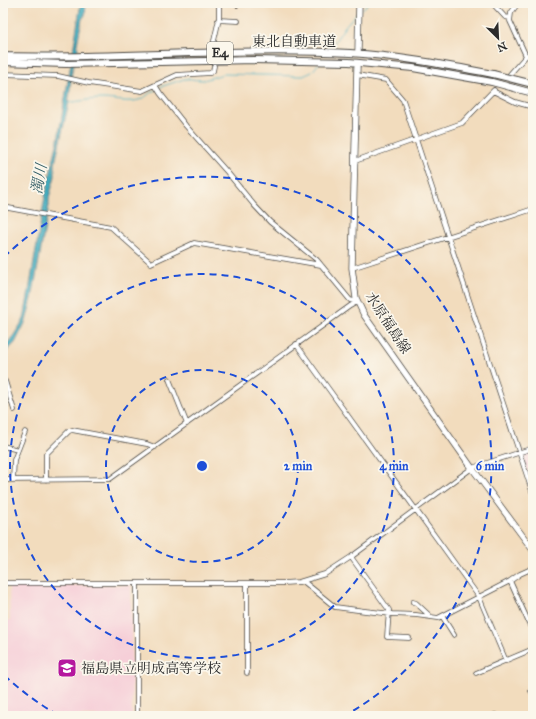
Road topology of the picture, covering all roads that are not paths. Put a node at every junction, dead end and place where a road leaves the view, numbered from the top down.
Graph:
1 (219, 3) edge
2 (359, 3) edge
3 (492, 3) edge
4 (518, 3) edge
5 (510, 18) junction
6 (218, 20) junction
7 (238, 21) dead end
8 (213, 46) tunnel mouth
9 (354, 52) junction
10 (533, 54) edge
11 (3, 56) edge
12 (526, 56) junction
13 (66, 60) junction
14 (3, 62) edge
15 (214, 66) dead end
16 (357, 67) dead end
17 (3, 74) edge
18 (510, 74) dead end
19 (357, 75) junction
20 (533, 84) edge
21 (155, 85) junction
22 (533, 93) edge
23 (533, 107) edge
24 (416, 140) junction
25 (355, 161) junction
26 (3, 208) edge
27 (533, 209) edge
28 (448, 237) junction
29 (321, 265) junction
30 (352, 268) junction
31 (358, 302) junction
32 (296, 344) junction
33 (169, 379) dead end
34 (3, 382) edge
35 (14, 410) dead end
36 (188, 424) junction
37 (25, 432) dead end
38 (3, 446) edge
39 (154, 447) junction
40 (533, 448) edge
41 (18, 450) junction
42 (520, 452) junction
43 (472, 468) junction
44 (3, 480) edge
45 (13, 480) junction
46 (46, 480) junction
47 (533, 494) edge
48 (416, 510) junction
49 (533, 550) edge
50 (351, 557) junction
51 (533, 568) edge
52 (303, 581) junction
53 (510, 581) junction
54 (3, 583) edge
55 (137, 583) junction
56 (247, 583) junction
57 (479, 597) junction
58 (413, 602) dead end
59 (389, 614) junction
60 (430, 616) junction
61 (442, 616) junction
62 (533, 632) edge
63 (454, 635) dead end
64 (409, 638) dead end
65 (533, 649) edge
66 (506, 661) junction
67 (247, 673) dead end
68 (476, 673) dead end
69 (137, 716) edge

1 - 6 street
2 - 9 main road
3 - 5 street
4 - 5 street
5 - 12 street
6 - 7 street
6 - 8 street
9 - 13 highway, 東北自動車道 / E4
9 - 20 highway, 東北自動車道 / E4, bridge
10 - 12 street
11 - 13 highway, 東北自動車道 / E4
12 - 18 street
13 - 14 highway, 東北自動車道 / E4
13 - 22 highway, 東北自動車道 / E4, bridge
15 - 21 street
16 - 19 main road, 水原福島線
17 - 21 street
19 - 24 street
19 - 25 main road, 水原福島線
21 - 29 street
23 - 24 street
24 - 25 street
24 - 28 street
25 - 30 main road, 水原福島線
26 - 29 street
27 - 28 street
28 - 30 street
28 - 42 street
29 - 31 street
30 - 31 main road, 水原福島線
31 - 32 street
31 - 43 main road, 水原福島線
32 - 36 street
32 - 48 street
33 - 36 street
34 - 35 street
36 - 39 street
37 - 41 street
38 - 41 street
39 - 46 street
39 - 46 street
40 - 42 street
41 - 45 street
42 - 43 street
42 - 47 street
43 - 48 street
43 - 49 main road, 水原福島線
44 - 45 street
45 - 46 street
48 - 50 street
48 - 57 street
50 - 52 street
50 - 59 street
51 - 53 street
52 - 56 street
52 - 59 street
53 - 57 street
53 - 62 street
54 - 55 street
55 - 56 street
55 - 69 street
56 - 67 street
57 - 61 street
57 - 66 street
58 - 60 street
59 - 60 street
59 - 64 street
60 - 61 street
61 - 63 street
65 - 66 street
66 - 68 street

